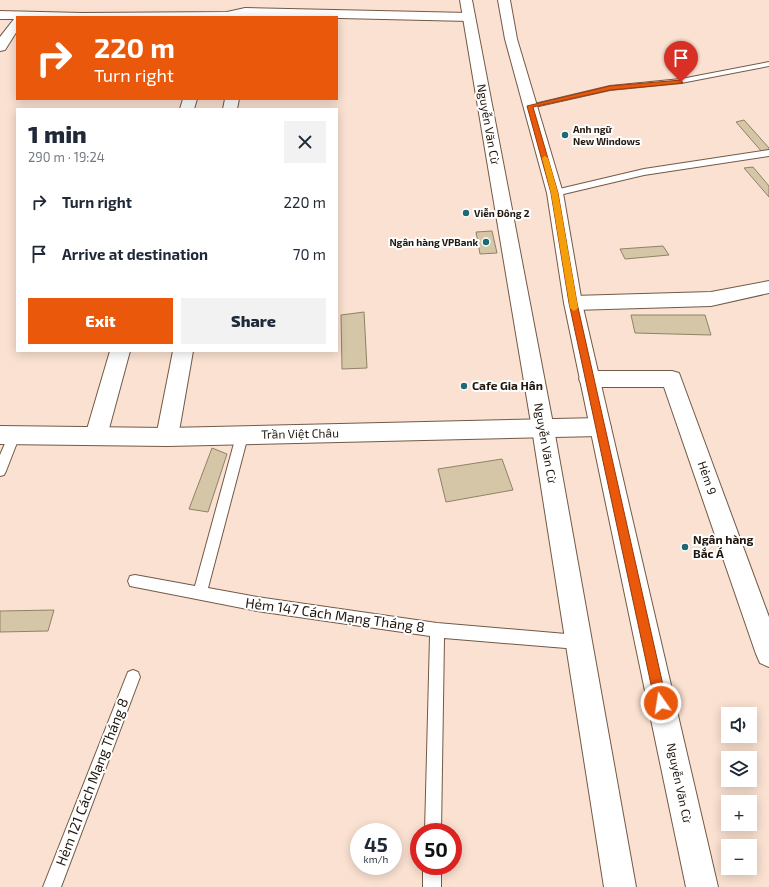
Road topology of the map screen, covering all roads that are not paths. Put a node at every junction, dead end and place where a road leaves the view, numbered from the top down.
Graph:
1 (504, 0) edge
2 (468, 8) edge
3 (246, 14) edge
4 (0, 15) edge
5 (22, 15) edge
6 (16, 24) edge
7 (0, 47) edge
8 (769, 64) edge
9 (530, 106) junction
10 (769, 153) edge
11 (554, 193) junction
12 (769, 287) edge
13 (573, 303) junction
14 (120, 352) edge
15 (183, 352) edge
16 (589, 378) junction
17 (600, 427) junction
18 (543, 429) junction
19 (7, 435) edge
20 (96, 436) junction
21 (242, 436) junction
22 (167, 437) junction
23 (0, 471) edge
24 (135, 582) dead end
25 (200, 593) junction
26 (437, 630) junction
27 (578, 642) junction
28 (769, 654) edge
29 (133, 677) dead end
30 (433, 823) edge
31 (432, 875) edge
32 (52, 887) edge
33 (432, 887) edge
34 (620, 887) edge
35 (702, 887) edge

1 - 9 main road, Nguyễn Văn Cừ
2 - 3 main road
2 - 18 main road, Nguyễn Văn Cừ
3 - 5 main road
4 - 5 main road
6 - 7 main road
8 - 9 lane
9 - 11 main road, Nguyễn Văn Cừ
10 - 11 lane
11 - 13 main road, Nguyễn Văn Cừ
12 - 13 main road
13 - 16 main road, Nguyễn Văn Cừ
14 - 20 main road
15 - 22 main road
16 - 17 main road, Nguyễn Văn Cừ
16 - 28 main road, Hẻm 9
17 - 18 main road, Trần Việt Châu
17 - 35 main road, Nguyễn Văn Cừ
18 - 21 main road, Trần Việt Châu
18 - 27 main road, Nguyễn Văn Cừ
19 - 20 main road, Trần Việt Châu
19 - 23 lane
20 - 22 main road, Trần Việt Châu
21 - 22 main road, Trần Việt Châu
21 - 25 lane
24 - 25 lane, Hẻm 147 Cách Mạng Tháng 8
25 - 26 lane, Hẻm 147 Cách Mạng Tháng 8
26 - 27 lane
26 - 30 lane, Hẻm 147 Cách Mạng Tháng 8
27 - 34 main road, Nguyễn Văn Cừ
29 - 32 lane, Hẻm 121 Cách Mạng Tháng 8
31 - 33 lane

